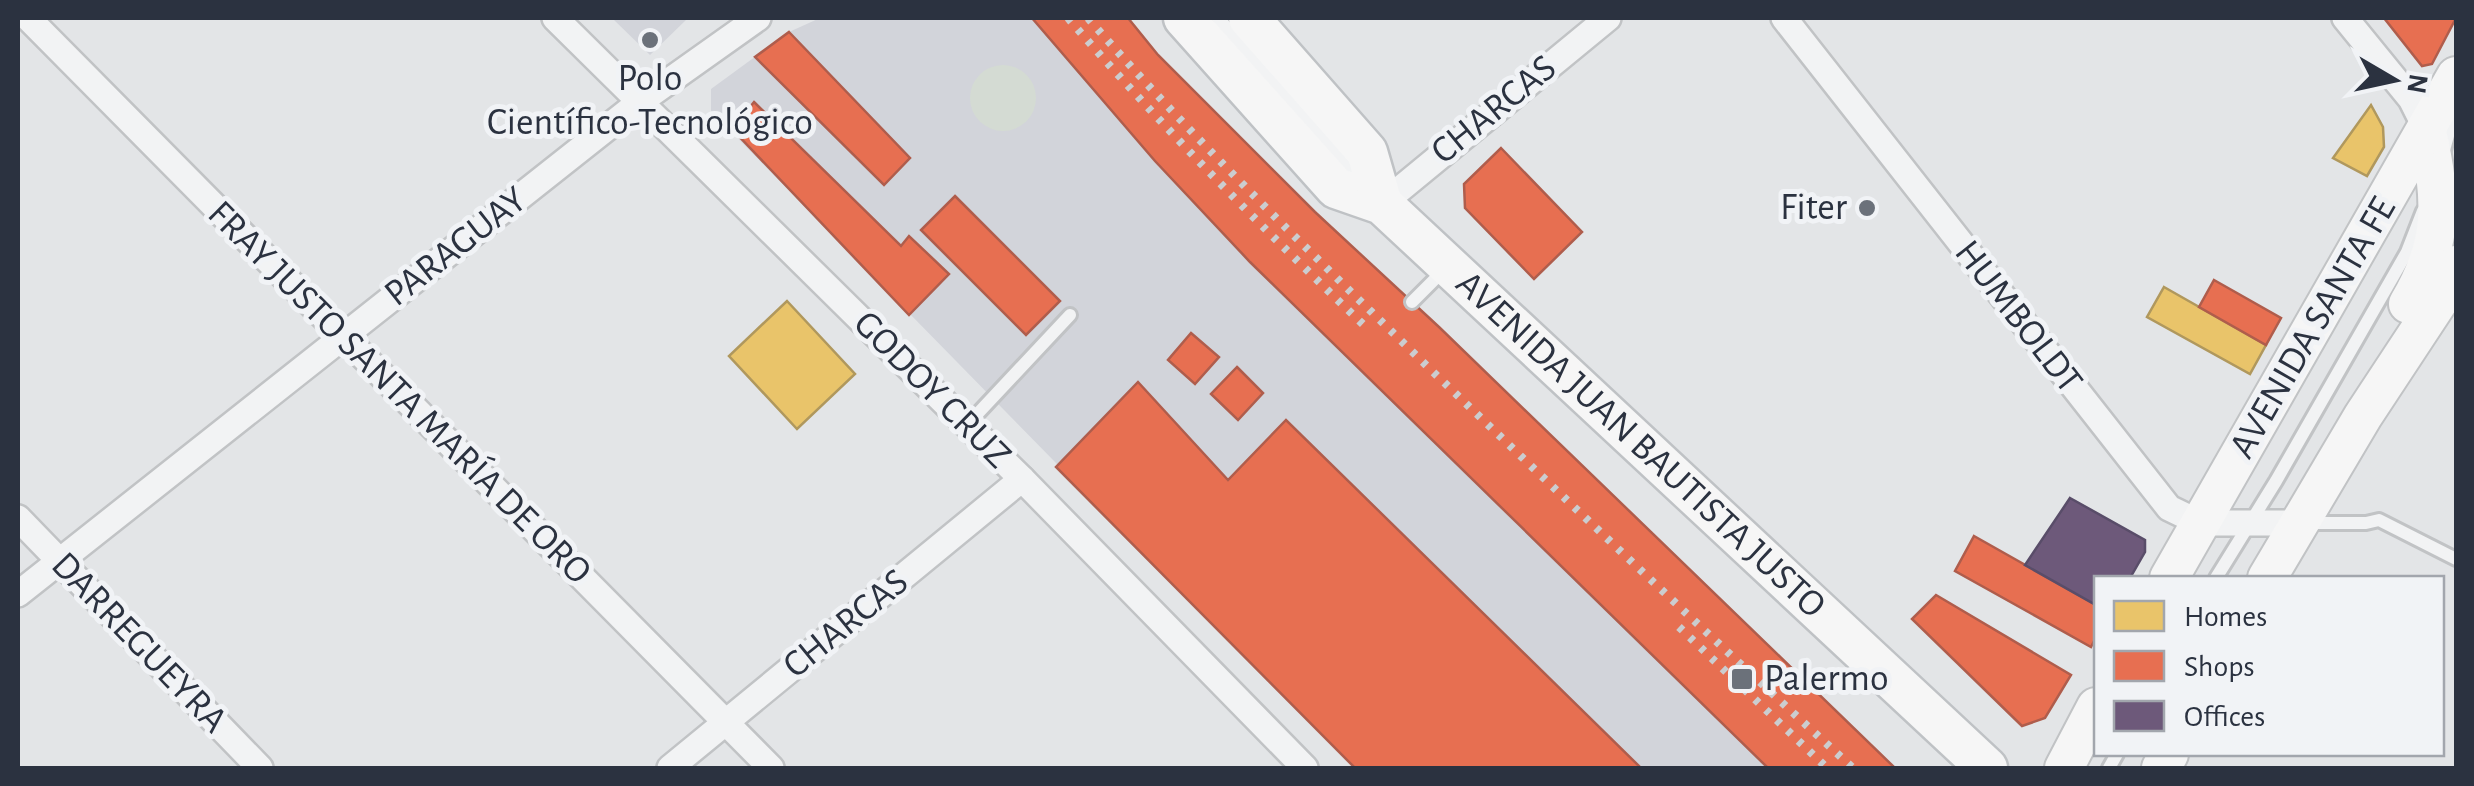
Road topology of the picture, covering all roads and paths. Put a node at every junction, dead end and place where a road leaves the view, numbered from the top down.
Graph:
1 (28, 18) edge
2 (555, 18) edge
3 (758, 18) edge
4 (1184, 18) edge
5 (1218, 18) edge
6 (1249, 18) edge
7 (1608, 18) edge
8 (1784, 18) edge
9 (2344, 18) edge
10 (2456, 76) edge
11 (641, 102) junction
12 (2456, 104) edge
13 (2427, 131) junction
14 (2437, 176) junction
15 (1382, 204) junction
16 (1448, 266) junction
17 (2452, 280) edge
18 (1412, 302) dead end
19 (1070, 315) dead end
20 (342, 338) junction
21 (2363, 416) junction
22 (967, 425) junction
23 (1022, 479) junction
24 (18, 518) edge
25 (2302, 522) junction
26 (2200, 523) junction
27 (2248, 523) junction
28 (2456, 560) edge
29 (60, 561) junction
30 (2170, 576) edge
31 (2217, 576) edge
32 (2268, 576) edge
33 (18, 594) edge
34 (2094, 710) edge
35 (726, 722) junction
36 (260, 768) edge
37 (670, 768) edge
38 (771, 768) edge
39 (1305, 768) edge
40 (1987, 768) edge
41 (2064, 768) edge

1 - 20 street, FRAY JUSTO SANTA MARÍA DE ORO
2 - 11 street, GODOY CRUZ
3 - 11 street, PARAGUAY
4 - 15 main road, AVENIDA JUAN BAUTISTA JUSTO
5 - 15 lane
6 - 15 main road
7 - 15 street, CHARCAS
8 - 26 street, HUMBOLDT
9 - 13 street
10 - 13 main road, AVENIDA SANTA FE
11 - 20 street, PARAGUAY
11 - 22 street, GODOY CRUZ
12 - 14 lane
13 - 14 main road
13 - 26 main road, AVENIDA SANTA FE
14 - 21 main road
14 - 27 lane
15 - 16 main road, AVENIDA JUAN BAUTISTA JUSTO
16 - 18 lane
16 - 40 main road, AVENIDA JUAN BAUTISTA JUSTO
17 - 21 main road
19 - 22 lane
20 - 29 street, PARAGUAY
20 - 35 street, FRAY JUSTO SANTA MARÍA DE ORO
21 - 25 main road
22 - 23 street, GODOY CRUZ
23 - 35 street, CHARCAS
23 - 39 street, GODOY CRUZ
24 - 29 street, DARREGUEYRA
25 - 27 street
25 - 28 lane
25 - 32 main road
26 - 27 street
26 - 30 main road, AVENIDA SANTA FE
27 - 31 lane
29 - 33 street, PARAGUAY
29 - 36 street, DARREGUEYRA
34 - 41 main road
35 - 37 street, CHARCAS
35 - 38 street, FRAY JUSTO SANTA MARÍA DE ORO

